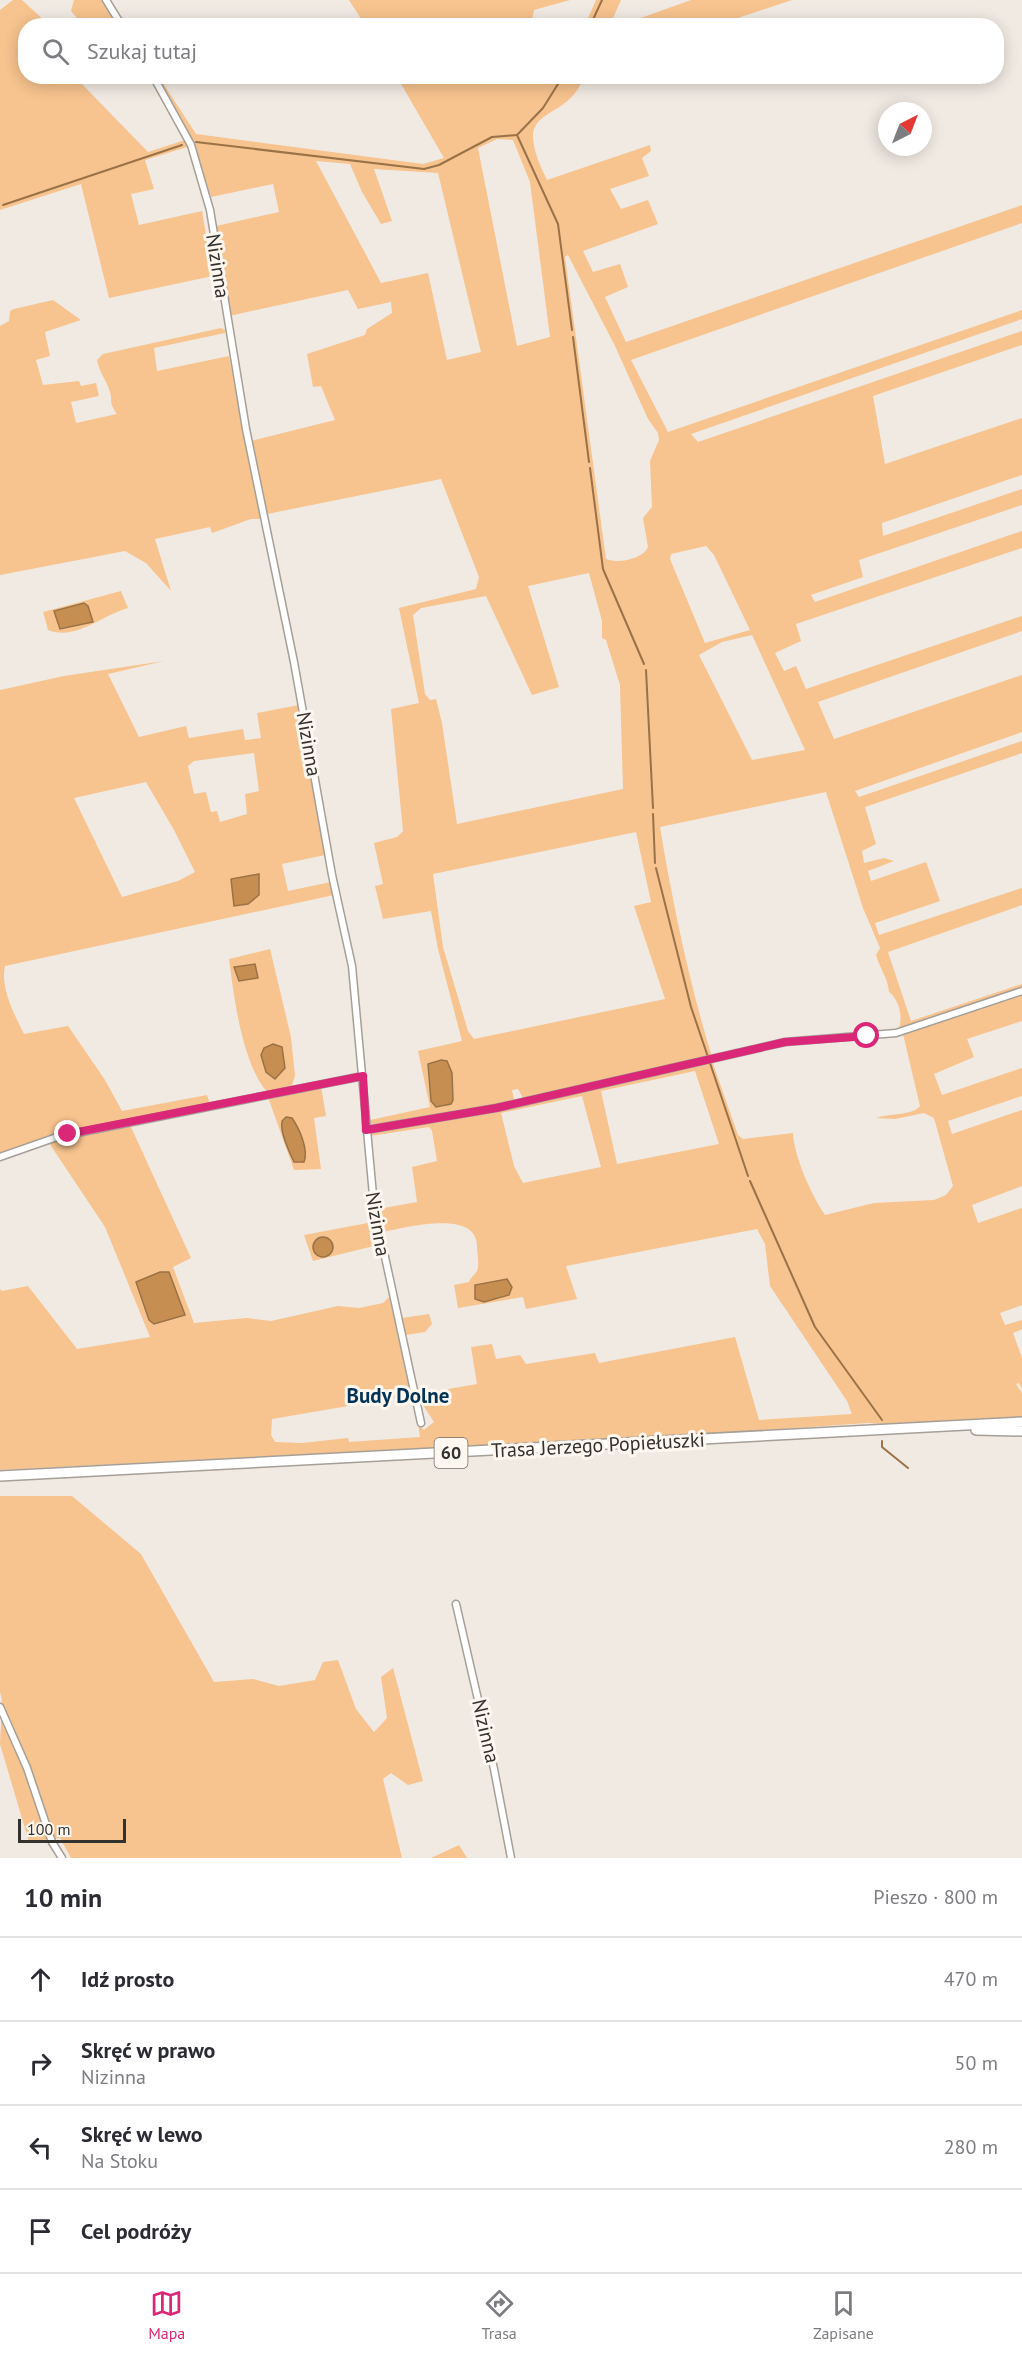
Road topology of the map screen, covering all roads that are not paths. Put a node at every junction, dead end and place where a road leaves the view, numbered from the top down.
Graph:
1 (106, 0) edge
2 (117, 18) edge
3 (157, 84) edge
4 (1022, 991) edge
5 (363, 1076) junction
6 (366, 1130) junction
7 (0, 1157) edge
8 (1022, 1422) edge
9 (421, 1423) dead end
10 (944, 1428) junction
11 (1022, 1431) edge
12 (0, 1476) edge
13 (456, 1604) dead end
14 (0, 1707) edge
15 (62, 1858) edge
16 (511, 1858) edge

1 - 2 street
3 - 5 street, Nizinna
4 - 6 street
5 - 6 street, Nizinna
5 - 7 street
6 - 9 street, Nizinna
8 - 10 main road, Trasa Jerzego Popiełuszki / 60
10 - 11 main road, Trasa Jerzego Popiełuszki / 60
10 - 12 main road, Trasa Jerzego Popiełuszki / 60
13 - 16 street, Nizinna
14 - 15 street

